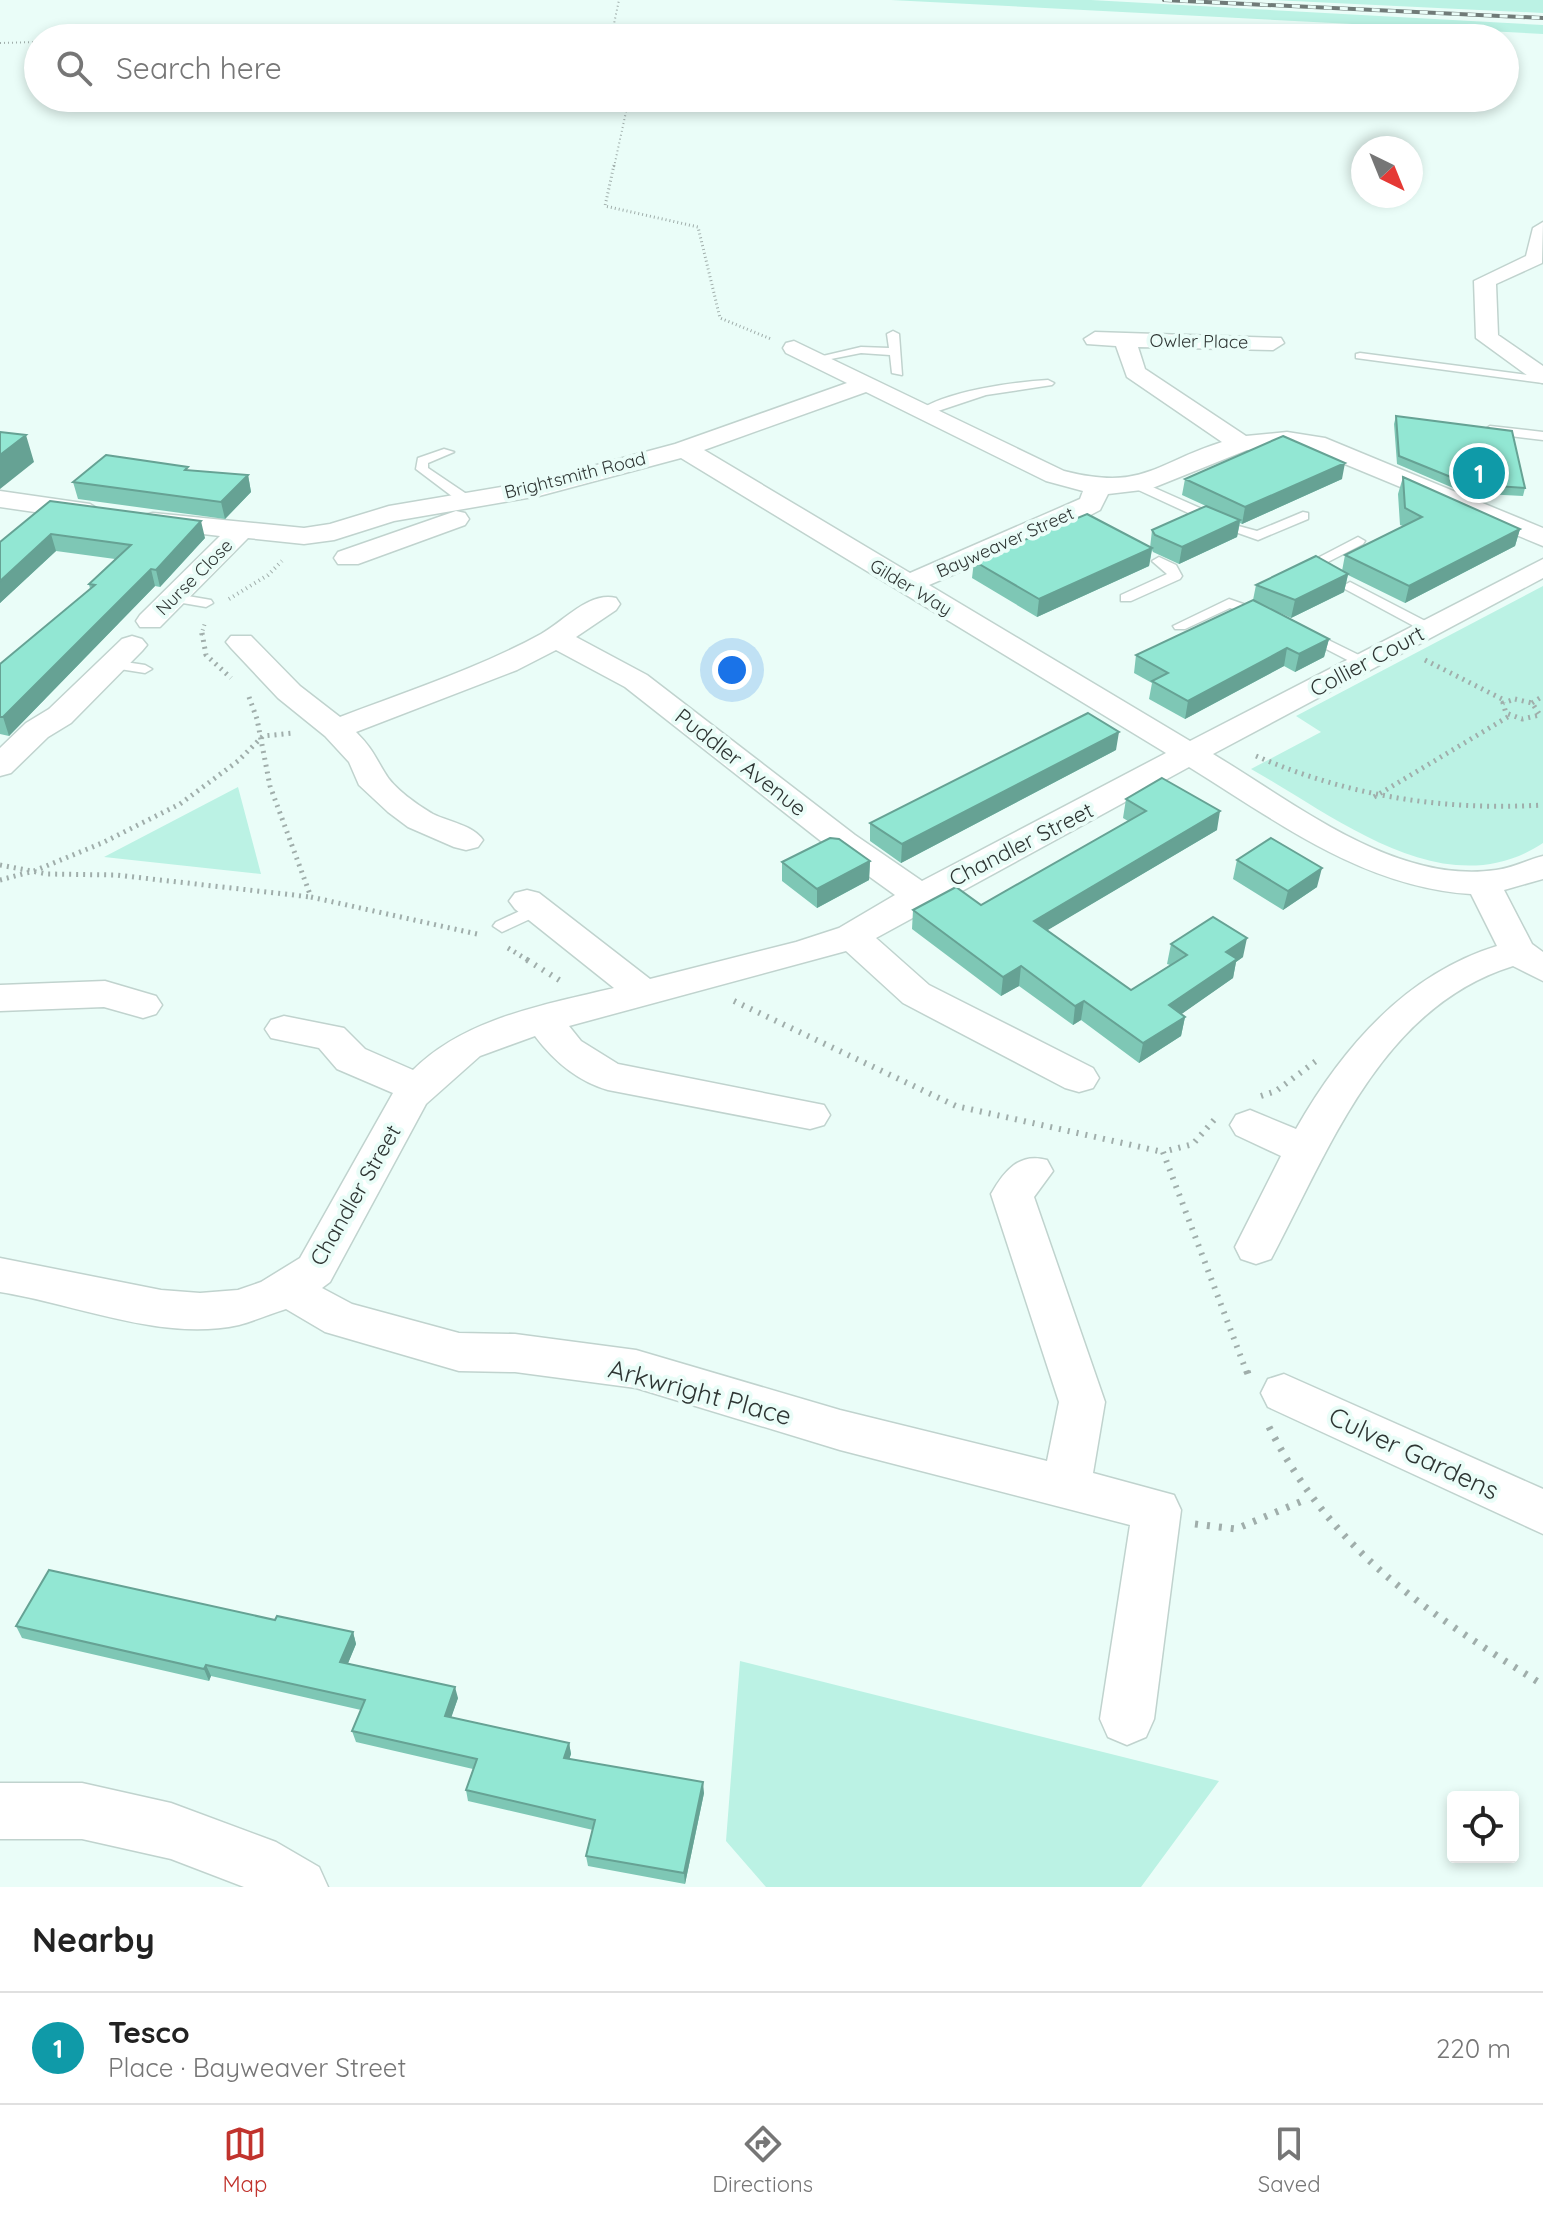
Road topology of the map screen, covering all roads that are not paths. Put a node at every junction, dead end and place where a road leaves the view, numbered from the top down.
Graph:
1 (1543, 228) edge
2 (893, 334) dead end
3 (1095, 339) dead end
4 (1125, 340) junction
5 (1273, 343) dead end
6 (794, 348) road end
7 (896, 352) junction
8 (1360, 356) dead end
9 (816, 359) junction
10 (898, 373) dead end
11 (1543, 378) edge
12 (1048, 383) dead end
13 (867, 384) junction
14 (923, 412) junction
15 (1481, 428) edge
16 (1543, 436) edge
17 (1239, 442) junction
18 (684, 449) junction
19 (448, 452) dead end
20 (1139, 485) junction
21 (1098, 487) junction
22 (0, 499) edge
23 (466, 500) junction
24 (27, 504) junction
25 (1303, 516) dead end
26 (1215, 520) edge
27 (0, 527) edge
28 (1231, 528) edge
29 (239, 532) junction
30 (1543, 538) edge
31 (1358, 541) dead end
32 (348, 558) dead end
33 (1159, 561) dead end
34 (1543, 567) edge
35 (1332, 577) edge
36 (908, 584) junction
37 (1350, 586) dead end
38 (176, 598) junction
39 (1126, 598) dead end
40 (206, 603) dead end
41 (606, 604) dead end
42 (1259, 612) edge
43 (1292, 625) edge
44 (1180, 626) dead end
45 (1428, 628) junction
46 (556, 638) junction
47 (241, 642) dead end
48 (1364, 663) junction
49 (336, 729) junction
50 (1191, 755) junction
51 (1, 763) edge
52 (466, 840) dead end
53 (1543, 867) edge
54 (1483, 884) junction
55 (920, 896) junction
56 (532, 905) joint
57 (501, 935) road end
58 (852, 936) junction
59 (1531, 961) edge
60 (644, 993) junction
61 (0, 998) edge
62 (143, 1005) dead end
63 (544, 1020) junction
64 (284, 1029) dead end
65 (1079, 1078) dead end
66 (418, 1088) junction
67 (1241, 1113) road end
68 (810, 1115) dead end
69 (1303, 1149) junction
70 (1032, 1171) dead end
71 (1256, 1247) dead end
72 (0, 1275) edge
73 (291, 1289) junction
74 (1267, 1399) road end
75 (1067, 1485) junction
76 (1543, 1512) edge
77 (1127, 1719) dead end
78 (0, 1811) edge
79 (299, 1887) edge

1 - 11 street
2 - 7 lane
3 - 4 street, Owler Place
4 - 5 street, Owler Place
4 - 17 street, Owler Place
6 - 9 street
7 - 9 lane
7 - 10 lane
8 - 11 lane
9 - 13 street
12 - 14 lane
13 - 14 street
13 - 18 street
14 - 21 street
15 - 16 lane
17 - 20 street
17 - 30 street
18 - 23 street, Brightsmith Road
18 - 36 street, Gilder Way
19 - 23 lane
20 - 21 street
20 - 26 lane
21 - 36 street, Bayweaver Street
22 - 24 street, Brightsmith Road
23 - 29 street, Brightsmith Road
23 - 32 street
24 - 27 street
24 - 29 street, Brightsmith Road
25 - 28 lane
29 - 38 street, Nurse Close
31 - 35 lane
33 - 39 lane
34 - 45 street, Collier Court
36 - 50 street, Gilder Way
37 - 45 lane
38 - 40 lane
38 - 51 street, Nurse Close
41 - 46 street
42 - 44 lane
43 - 48 lane
45 - 48 street, Collier Court
46 - 49 street
46 - 55 street, Puddler Avenue
47 - 49 street
48 - 50 street, Collier Court
49 - 52 street
50 - 54 street, Gilder Way
50 - 55 street, Chandler Street
53 - 54 street, Gilder Way
54 - 59 street
55 - 58 street, Chandler Street
56 - 57 lane
56 - 60 street
58 - 60 street, Chandler Street
58 - 65 street
59 - 69 street
60 - 63 street, Chandler Street
61 - 62 street
63 - 66 street, Chandler Street
63 - 68 street
64 - 66 street
66 - 73 street, Chandler Street
67 - 69 street
69 - 71 street
70 - 75 street
72 - 73 street, Chandler Street
73 - 75 street, Arkwright Place
74 - 76 street, Culver Gardens
75 - 77 street, Arkwright Place
78 - 79 street

